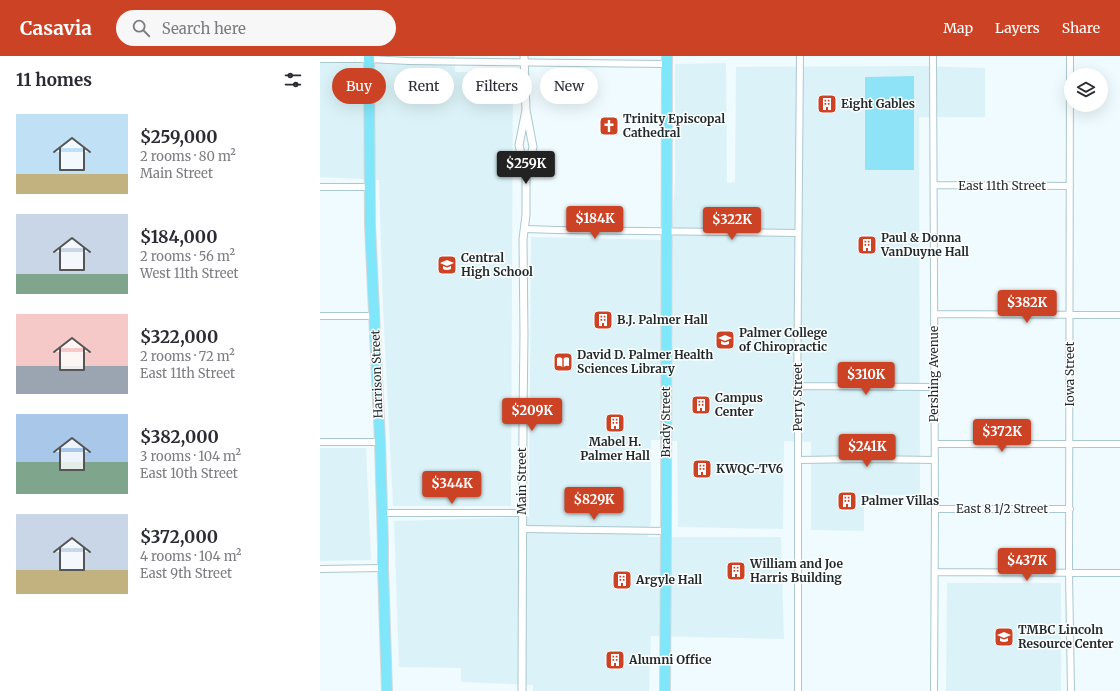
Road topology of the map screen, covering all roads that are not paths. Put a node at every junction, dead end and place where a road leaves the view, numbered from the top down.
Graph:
1 (800, 56) edge
2 (933, 56) edge
3 (1070, 56) edge
4 (369, 57) edge
5 (320, 59) edge
6 (524, 59) edge
7 (667, 60) edge
8 (526, 110) junction
9 (526, 175) junction
10 (934, 185) junction
11 (1070, 186) junction
12 (320, 187) edge
13 (370, 187) junction
14 (525, 229) junction
15 (667, 231) junction
16 (798, 233) junction
17 (934, 314) junction
18 (1069, 315) junction
19 (1120, 315) edge
20 (320, 316) edge
21 (374, 316) junction
22 (798, 386) junction
23 (934, 387) junction
24 (320, 442) edge
25 (380, 442) junction
26 (935, 444) junction
27 (1070, 444) junction
28 (1120, 444) edge
29 (798, 460) junction
30 (935, 460) junction
31 (935, 509) junction
32 (1070, 509) junction
33 (382, 513) junction
34 (522, 513) junction
35 (522, 529) junction
36 (666, 531) junction
37 (320, 568) edge
38 (382, 568) junction
39 (935, 572) junction
40 (1069, 573) junction
41 (1120, 573) edge
42 (387, 691) edge
43 (522, 691) edge
44 (664, 691) edge
45 (798, 691) edge
46 (934, 691) edge
47 (1071, 691) edge

1 - 16 street, Perry Street
2 - 10 street, Pershing Avenue
3 - 11 street, Iowa Street
4 - 5 street
4 - 6 street
4 - 13 highway, Harrison Street
6 - 7 street
6 - 8 street, Main Street
7 - 15 highway, Brady Street
8 - 9 street, Main Street
8 - 9 street, Main Street
9 - 14 street, Main Street
10 - 11 street, East 11th Street
10 - 17 street, Pershing Avenue
11 - 18 street, Iowa Street
12 - 13 street
13 - 21 highway, Harrison Street
14 - 15 street
14 - 34 street, Main Street
15 - 16 street
15 - 36 highway, Brady Street
16 - 22 street, Perry Street
17 - 18 street
17 - 23 street, Pershing Avenue
18 - 19 street
18 - 27 street, Iowa Street
20 - 21 street
21 - 25 highway, Harrison Street
22 - 23 street
22 - 29 street, Perry Street
23 - 26 street, Pershing Avenue
24 - 25 street
25 - 33 highway, Harrison Street
26 - 27 street
26 - 30 street, Pershing Avenue
27 - 28 street
27 - 32 street, Iowa Street
29 - 30 street
29 - 45 street, Perry Street
30 - 31 street, Pershing Avenue
31 - 32 street, East 8 1/2 Street
31 - 39 street, Pershing Avenue
32 - 40 street, Iowa Street
33 - 34 street
33 - 38 highway, Harrison Street
34 - 35 street, Main Street
35 - 36 street
35 - 43 street, Main Street
36 - 44 highway, Brady Street
37 - 38 street
38 - 42 highway, Harrison Street
39 - 40 street
39 - 46 street, Pershing Avenue
40 - 41 street
40 - 47 street, Iowa Street

